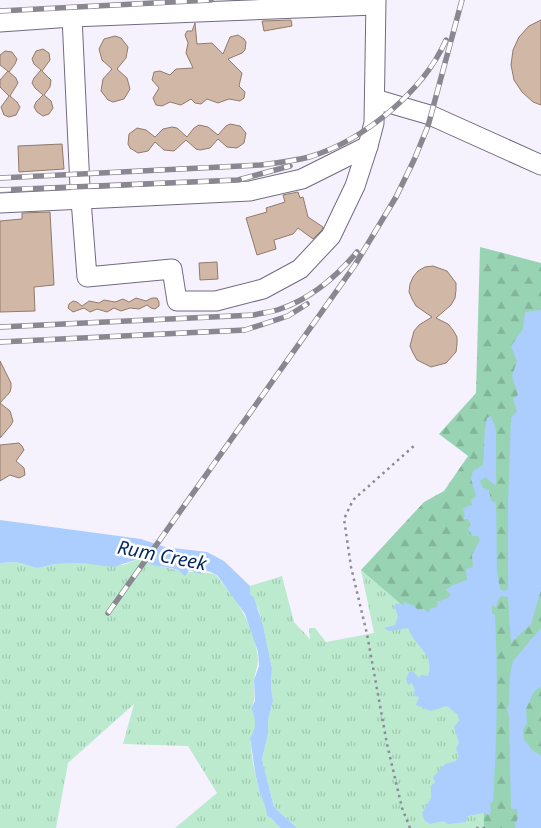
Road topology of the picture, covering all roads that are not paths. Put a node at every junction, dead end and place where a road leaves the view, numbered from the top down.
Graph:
1 (376, 3) edge
2 (72, 17) junction
3 (0, 22) edge
4 (375, 99) junction
5 (368, 146) junction
6 (541, 165) edge
7 (81, 199) junction
8 (0, 203) edge

1 - 2 lane
1 - 4 lane
2 - 3 lane
2 - 7 lane
4 - 5 lane
4 - 6 lane
5 - 7 lane
5 - 7 lane
7 - 8 lane

